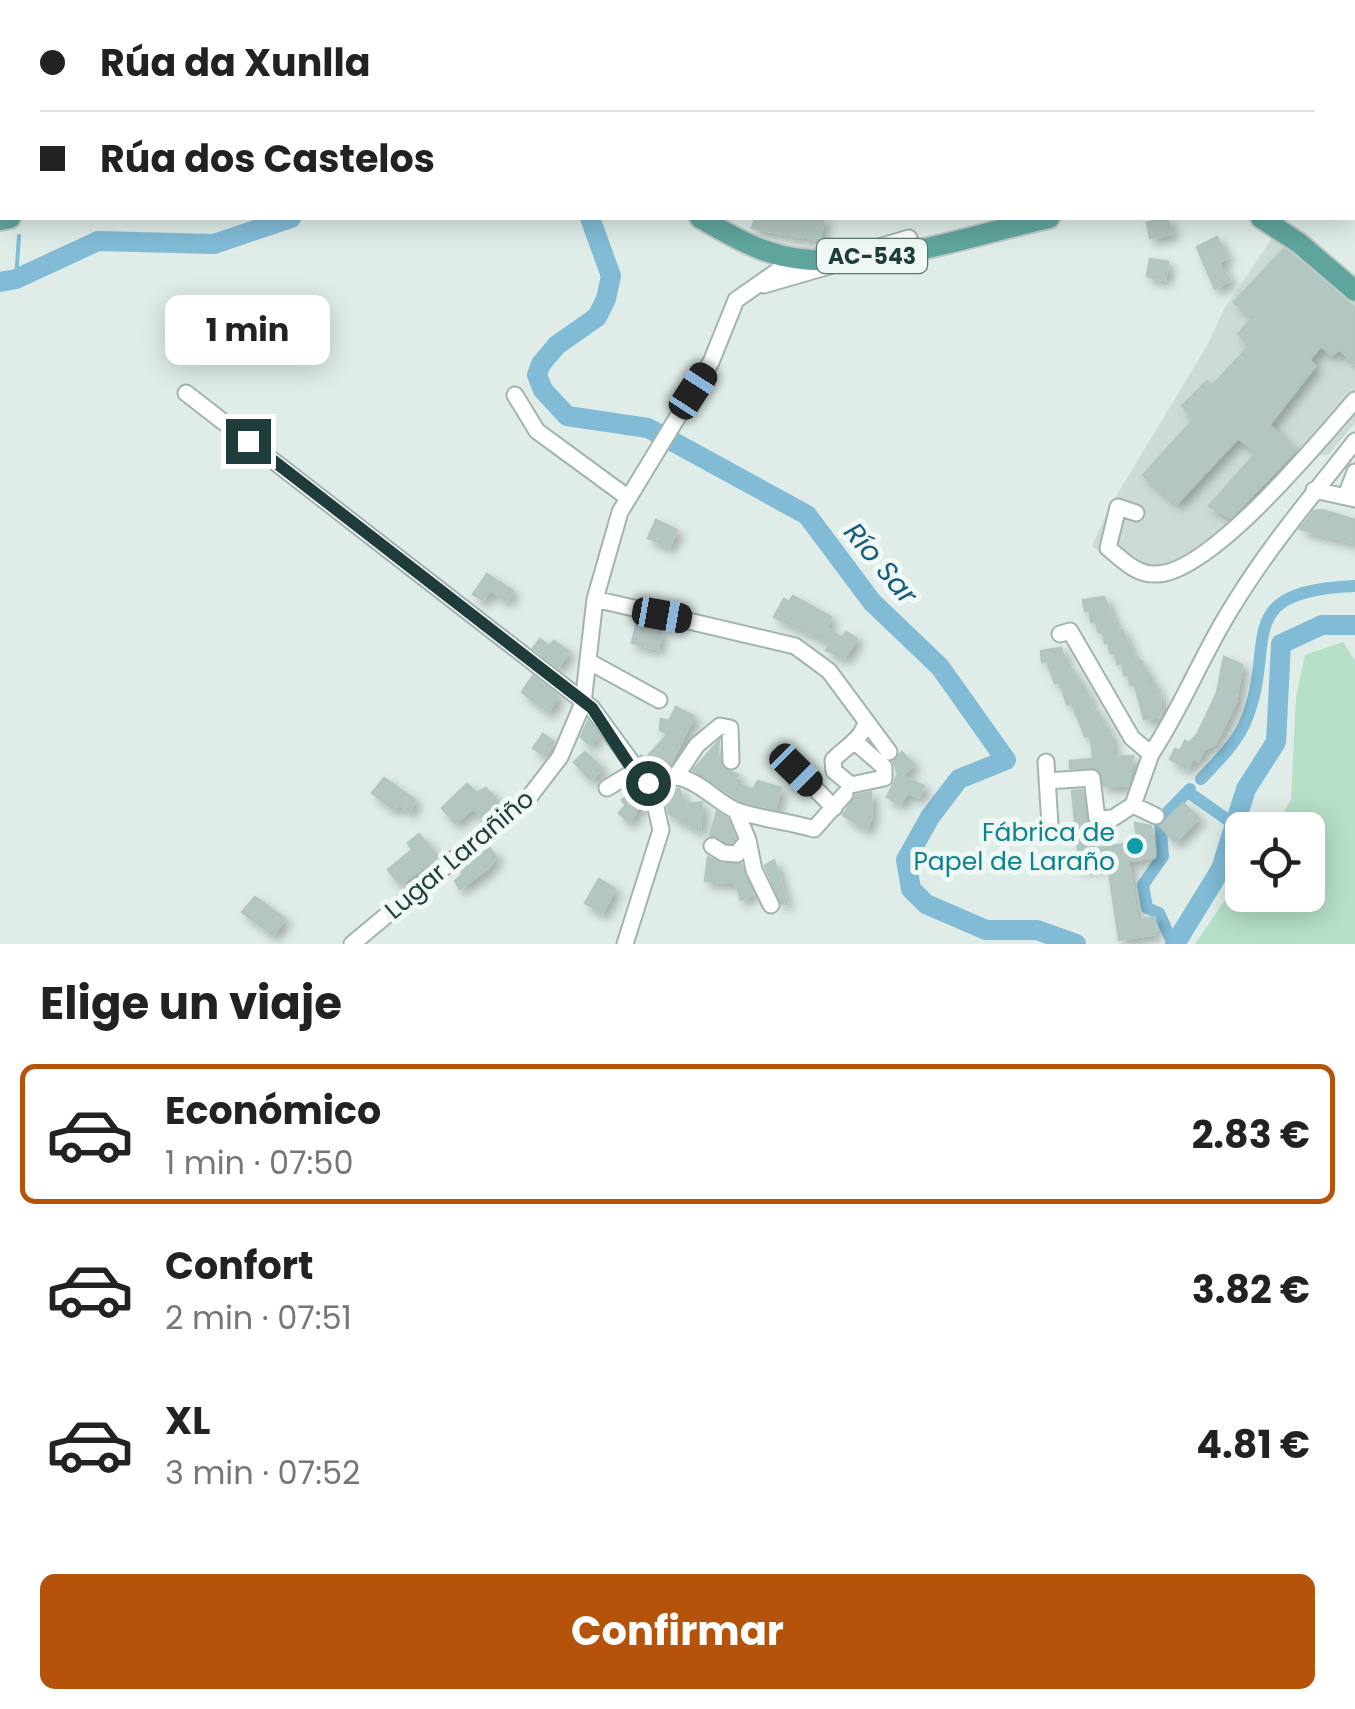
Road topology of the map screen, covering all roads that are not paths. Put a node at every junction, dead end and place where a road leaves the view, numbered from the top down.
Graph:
1 (991, 220) edge
2 (1040, 220) edge
3 (1264, 220) edge
4 (1274, 220) edge
5 (1285, 220) edge
6 (726, 227) edge
7 (909, 238) junction
8 (1299, 242) junction
9 (798, 265) junction
10 (764, 277) junction
11 (1355, 277) edge
12 (751, 289) junction
13 (1355, 291) edge
14 (186, 393) dead end
15 (516, 395) dead end
16 (1355, 400) edge
17 (1355, 441) edge
18 (1355, 472) edge
19 (1314, 490) junction
20 (628, 498) junction
21 (1350, 498) edge
22 (1136, 513) dead end
23 (595, 598) junction
24 (1060, 634) dead end
25 (588, 661) junction
26 (659, 700) dead end
27 (583, 702) junction
28 (866, 721) junction
29 (854, 741) dead end
30 (888, 752) dead end
31 (1151, 754) junction
32 (731, 761) dead end
33 (1046, 762) dead end
34 (782, 764) dead end
35 (635, 771) junction
36 (676, 776) junction
37 (1047, 782) junction
38 (607, 788) dead end
39 (652, 790) junction
40 (844, 794) dead end
41 (1133, 805) junction
42 (834, 808) junction
43 (736, 810) junction
44 (1156, 816) dead end
45 (1050, 825) dead end
46 (748, 840) junction
47 (712, 846) dead end
48 (772, 905) dead end
49 (352, 944) edge
50 (625, 944) edge

1 - 7 main road, AC-543
2 - 9 main road, AC-543
3 - 8 main road
4 - 8 main road
5 - 11 main road
6 - 7 main road, AC-543
6 - 9 main road, AC-543
6 - 10 street
7 - 9 street
8 - 13 main road
9 - 10 street, Lugar Larañiño
9 - 12 street
10 - 12 street, Lugar Larañiño
12 - 20 street, Lugar Larañiño
14 - 27 street
15 - 20 street
16 - 22 street
17 - 19 street
18 - 21 street
19 - 21 street
19 - 31 street
20 - 23 street, Lugar Larañiño
23 - 25 street, Lugar Larañiño
23 - 28 street
24 - 31 street
25 - 26 street
25 - 27 street, Lugar Larañiño
27 - 35 street
27 - 49 street, Lugar Larañiño
28 - 29 street
28 - 30 street
31 - 41 street
32 - 36 street
33 - 37 street
34 - 42 street
35 - 38 street
35 - 39 street
36 - 39 street
36 - 43 street
37 - 41 street
37 - 45 street
39 - 50 street
40 - 42 street
41 - 44 street
42 - 43 street
43 - 46 street
46 - 47 street
46 - 48 street

